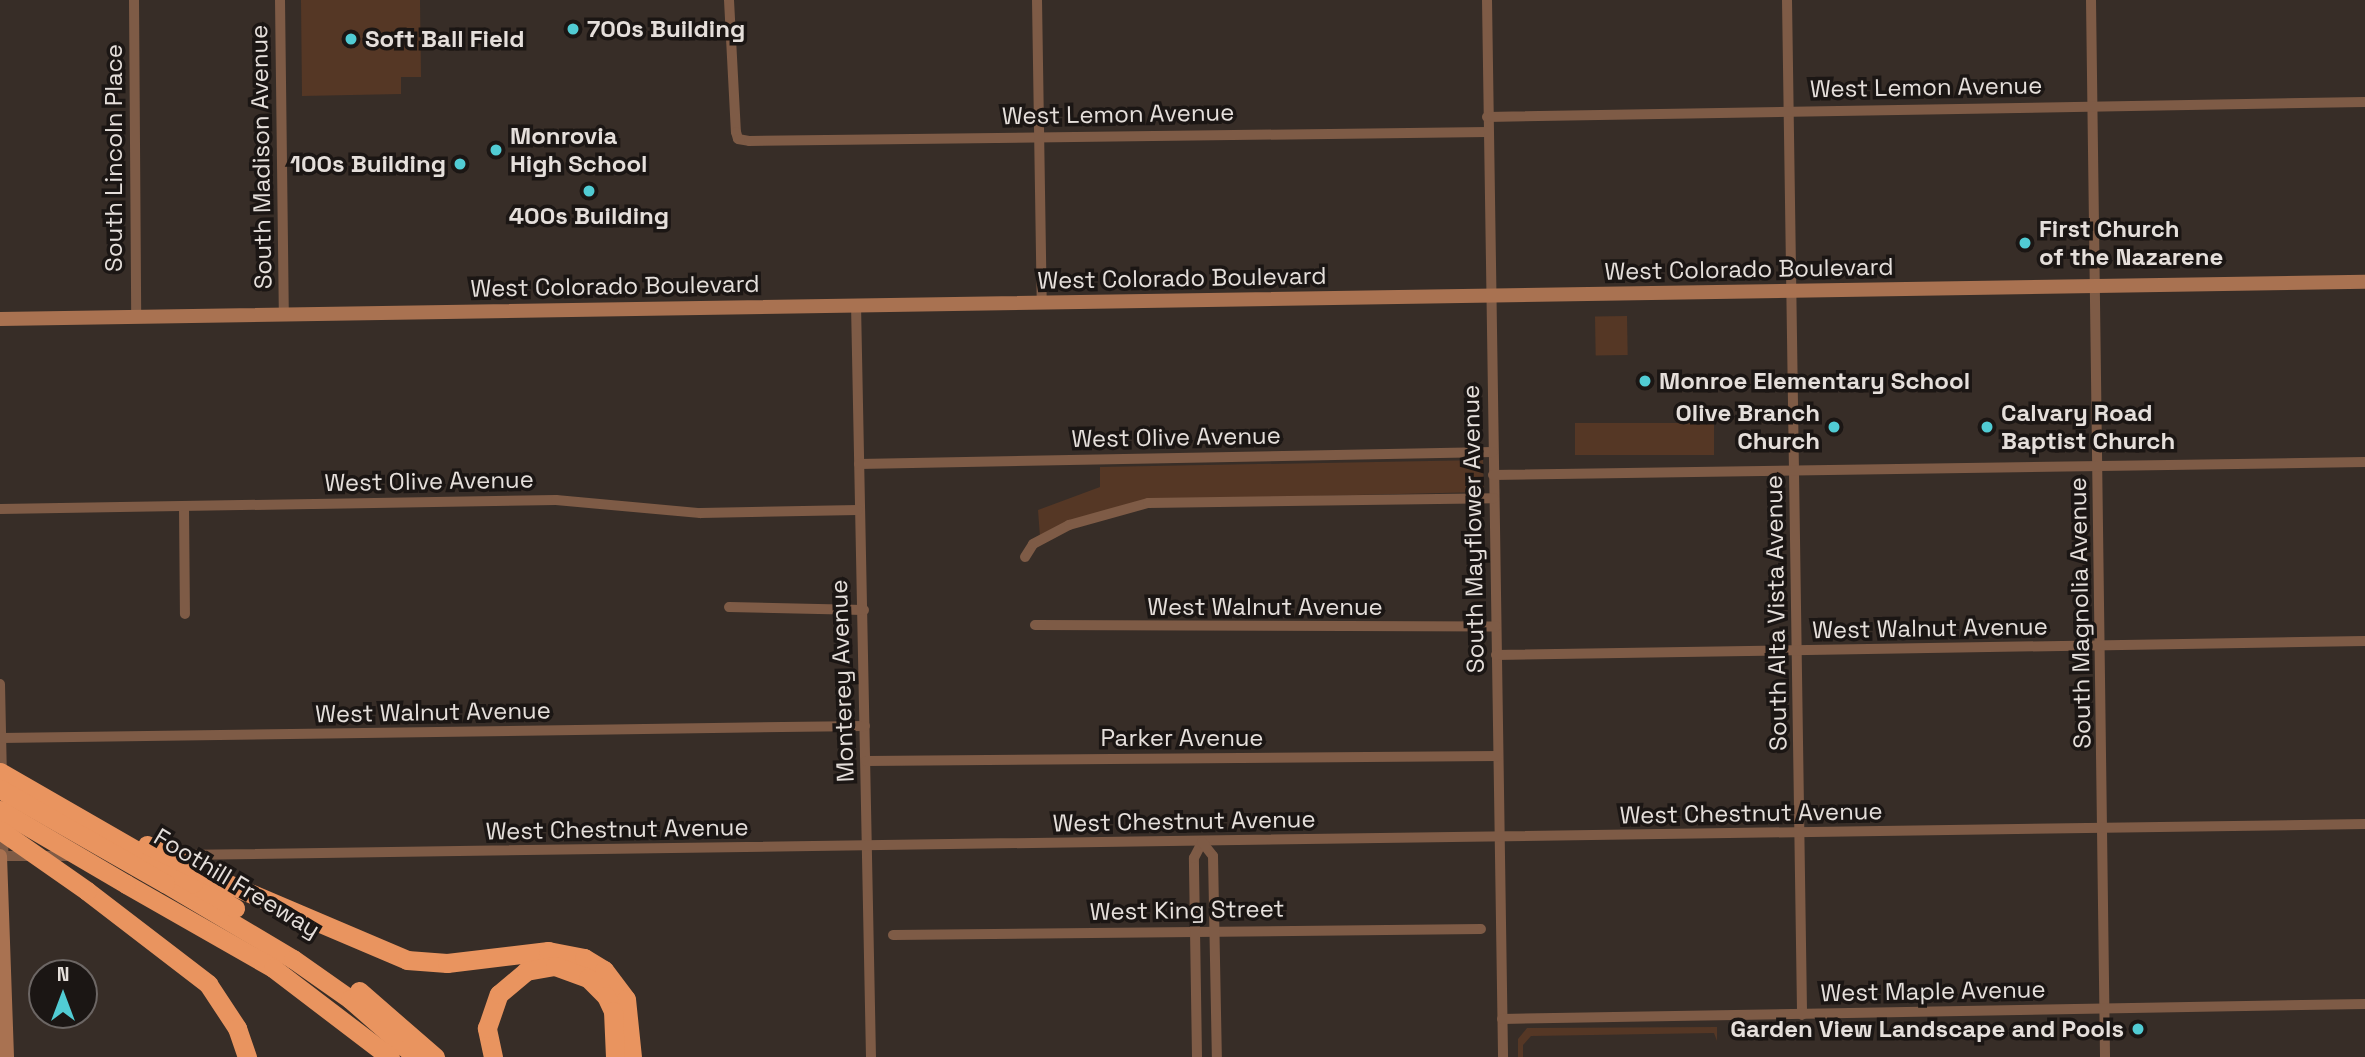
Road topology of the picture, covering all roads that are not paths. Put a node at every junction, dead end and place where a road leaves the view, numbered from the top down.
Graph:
1 (134, 0) edge
2 (280, 0) edge
3 (729, 0) edge
4 (1037, 0) edge
5 (1487, 0) edge
6 (1787, 0) edge
7 (2091, 0) edge
8 (2365, 102) edge
9 (2093, 106) junction
10 (1789, 110) junction
11 (1487, 117) junction
12 (1488, 132) junction
13 (1039, 136) junction
14 (2365, 282) edge
15 (2096, 286) junction
16 (1792, 291) junction
17 (1490, 295) junction
18 (1042, 303) junction
19 (856, 304) junction
20 (284, 314) junction
21 (135, 317) junction
22 (0, 319) edge
23 (1493, 452) junction
24 (2365, 462) edge
25 (859, 464) junction
26 (2099, 466) junction
27 (1794, 471) junction
28 (1493, 475) junction
29 (1494, 498) junction
30 (184, 506) junction
31 (0, 509) edge
32 (858, 510) junction
33 (1025, 557) dead end
34 (729, 607) dead end
35 (864, 610) junction
36 (185, 614) dead end
37 (1035, 625) dead end
38 (1496, 627) junction
39 (2365, 641) edge
40 (2102, 646) junction
41 (1798, 650) junction
42 (1496, 656) junction
43 (0, 684) edge
44 (865, 726) junction
45 (1, 738) edge
46 (1498, 756) junction
47 (866, 761) junction
48 (0, 772) edge
49 (0, 789) edge
50 (0, 799) edge
51 (0, 810) edge
52 (69, 812) junction
53 (2365, 824) edge
54 (2105, 828) junction
55 (0, 830) edge
56 (1801, 833) junction
57 (1499, 838) junction
58 (1202, 842) junction
59 (866, 846) junction
60 (2, 856) edge
61 (157, 883) junction
62 (1481, 929) dead end
63 (1195, 930) junction
64 (1215, 930) junction
65 (893, 935) dead end
66 (2365, 1004) edge
67 (2104, 1008) junction
68 (1802, 1015) junction
69 (1502, 1019) junction
70 (7, 1057) edge
71 (247, 1057) edge
72 (390, 1057) edge
73 (404, 1057) edge
74 (416, 1057) edge
75 (435, 1057) edge
76 (493, 1057) edge
77 (615, 1057) edge
78 (632, 1057) edge
79 (871, 1057) edge
80 (1197, 1057) edge
81 (1217, 1057) edge
82 (1503, 1057) edge
83 (2105, 1057) edge

1 - 21 street, South Lincoln Place
2 - 20 street, South Madison Avenue
3 - 13 street, West Lemon Avenue
4 - 13 street
5 - 11 street, South Mayflower Avenue
6 - 10 street, South Alta Vista Avenue
7 - 9 street, South Magnolia Avenue
8 - 9 street, West Lemon Avenue
9 - 10 street, West Lemon Avenue
9 - 15 street, South Magnolia Avenue
10 - 11 street, West Lemon Avenue
10 - 16 street, South Alta Vista Avenue
11 - 12 street, South Mayflower Avenue
12 - 13 street, West Lemon Avenue
12 - 17 street, South Mayflower Avenue
13 - 18 street
14 - 15 street, West Colorado Boulevard
15 - 16 street, West Colorado Boulevard
15 - 26 street, South Magnolia Avenue
16 - 17 street, West Colorado Boulevard
16 - 27 street, South Alta Vista Avenue
17 - 18 street, West Colorado Boulevard
17 - 23 street, South Mayflower Avenue
18 - 19 street, West Colorado Boulevard
19 - 20 street, West Colorado Boulevard
19 - 25 street, Monterey Avenue
20 - 21 street, West Colorado Boulevard
21 - 22 street, West Colorado Boulevard
23 - 25 street, West Olive Avenue
23 - 28 street, South Mayflower Avenue
24 - 26 street
25 - 32 street, Monterey Avenue
26 - 27 street
26 - 40 street, South Magnolia Avenue
27 - 28 street
27 - 41 street, South Alta Vista Avenue
28 - 29 street, South Mayflower Avenue
29 - 33 street
29 - 38 street, South Mayflower Avenue
30 - 31 street, West Olive Avenue
30 - 32 street, West Olive Avenue
30 - 36 street
32 - 35 street, Monterey Avenue
34 - 35 street
35 - 44 street, Monterey Avenue
37 - 38 street, West Walnut Avenue
38 - 42 street, South Mayflower Avenue
39 - 40 street, West Walnut Avenue
40 - 41 street, West Walnut Avenue
40 - 54 street, South Magnolia Avenue
41 - 42 street, West Walnut Avenue
41 - 56 street, South Alta Vista Avenue
42 - 46 street, South Mayflower Avenue
43 - 45 street
44 - 45 street, West Walnut Avenue
44 - 47 street, Monterey Avenue
45 - 60 street
46 - 47 street, Parker Avenue
46 - 57 street, South Mayflower Avenue
47 - 59 street, Monterey Avenue
48 - 52 highway, Foothill Freeway, bridge
49 - 61 highway, bridge
50 - 61 highway
51 - 72 highway, bridge
52 - 75 highway, Foothill Freeway, bridge
52 - 78 highway, bridge
53 - 54 street, West Chestnut Avenue
54 - 56 street, West Chestnut Avenue
54 - 67 street, South Magnolia Avenue
55 - 71 highway, bridge
56 - 57 street, West Chestnut Avenue
56 - 68 street, South Alta Vista Avenue
57 - 58 street, West Chestnut Avenue
57 - 69 street, South Mayflower Avenue
58 - 59 street, West Chestnut Avenue
58 - 63 street
58 - 64 street
59 - 60 street, West Chestnut Avenue
59 - 79 street, Monterey Avenue
60 - 70 street
61 - 73 highway
61 - 74 highway
62 - 64 street, West King Street
63 - 64 street, West King Street
63 - 65 street, West King Street
63 - 80 street
64 - 81 street
66 - 67 street, West Maple Avenue
67 - 68 street, West Maple Avenue
67 - 83 street, South Magnolia Avenue
68 - 69 street, West Maple Avenue
69 - 82 street, South Mayflower Avenue
76 - 77 highway

